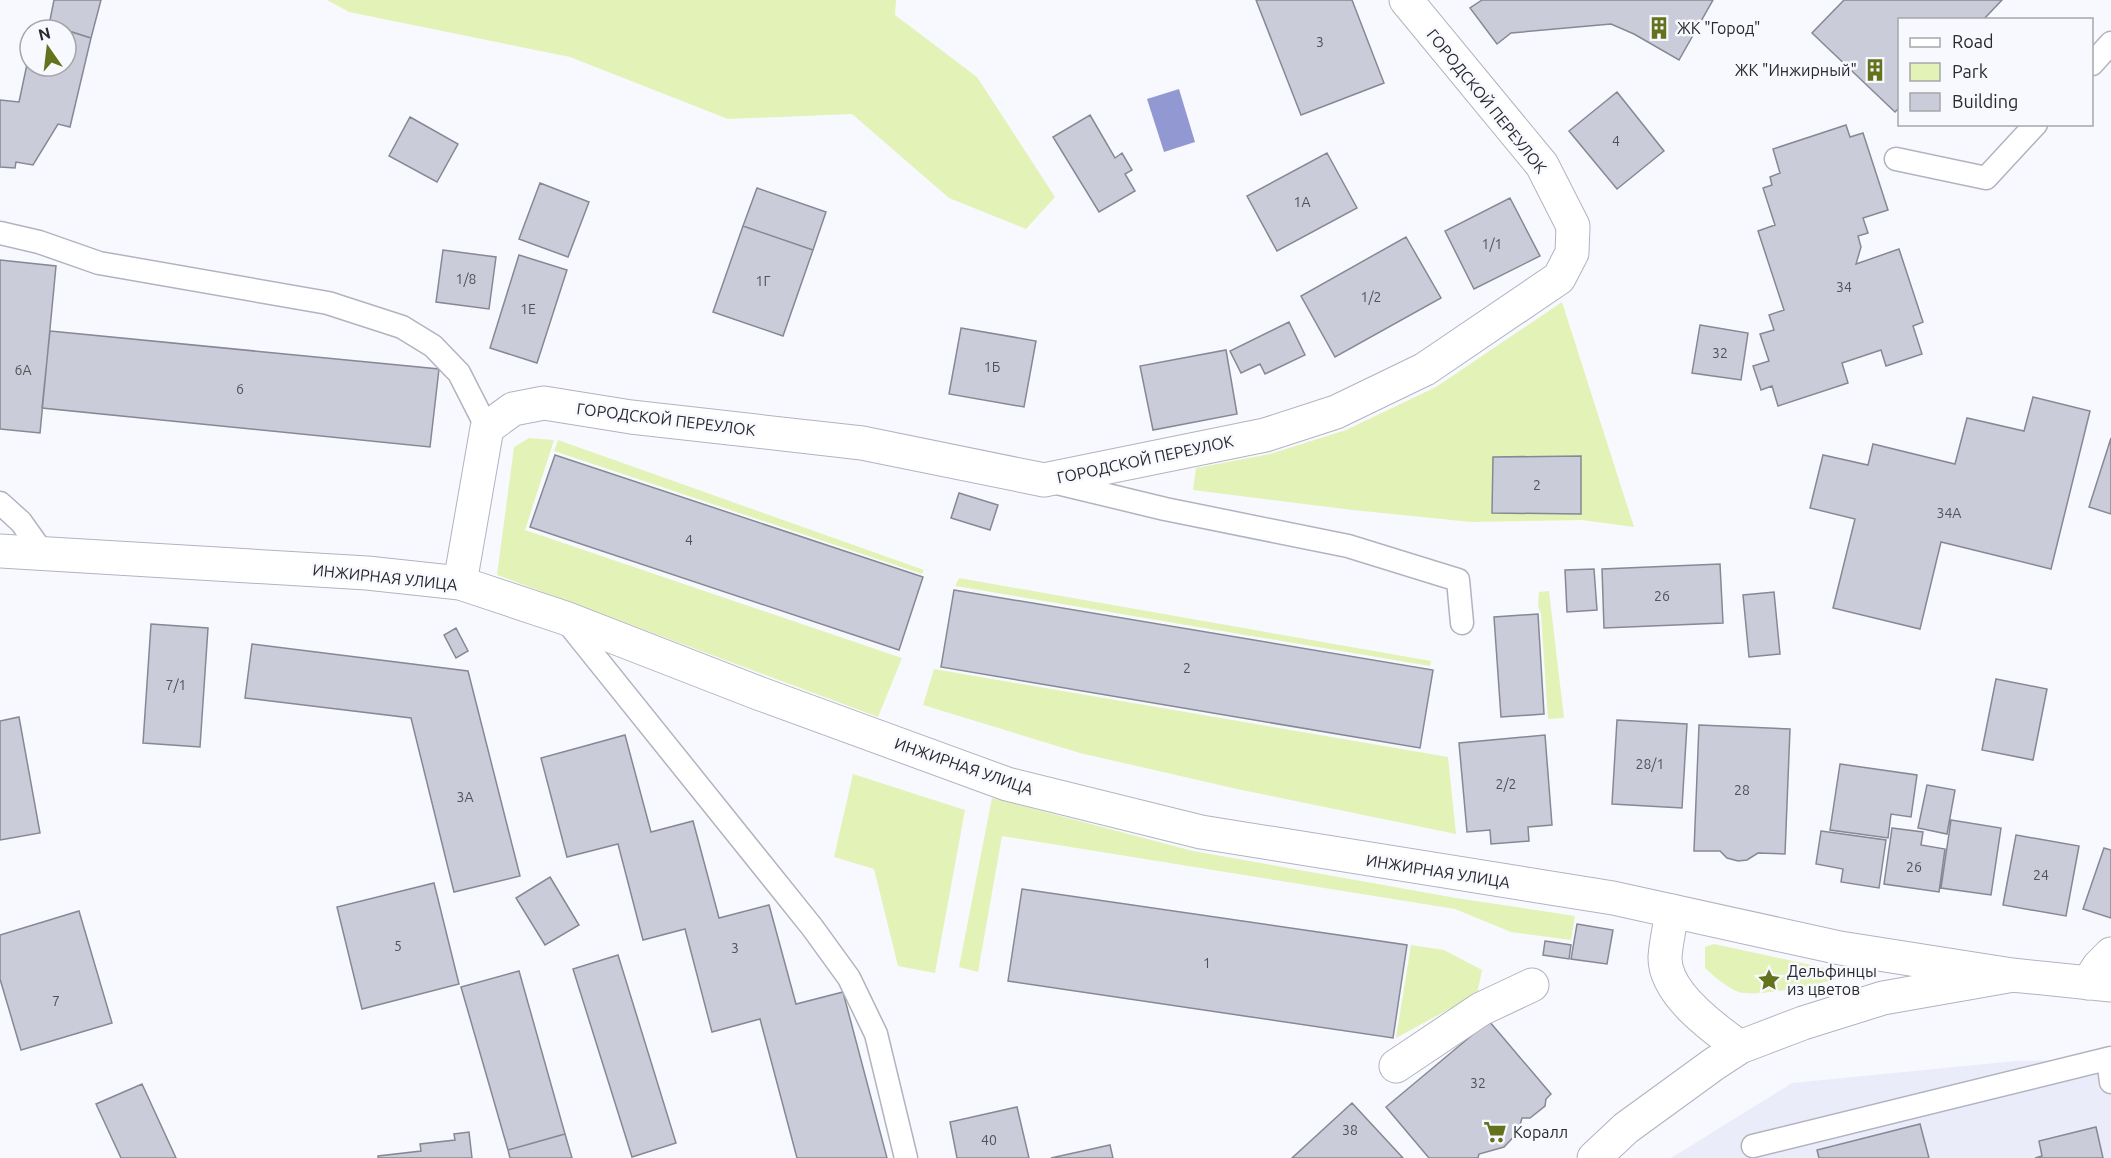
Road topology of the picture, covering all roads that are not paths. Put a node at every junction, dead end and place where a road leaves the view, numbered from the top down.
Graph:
1 (1406, 0) edge
2 (2111, 44) edge
3 (2093, 62) edge
4 (2034, 126) edge
5 (1896, 159) dead end
6 (0, 233) edge
7 (486, 428) junction
8 (1044, 480) junction
9 (0, 503) edge
10 (0, 551) edge
11 (43, 553) junction
12 (460, 584) junction
13 (564, 618) junction
14 (1462, 623) dead end
15 (1672, 911) junction
16 (2111, 954) edge
17 (2012, 975) junction
18 (2100, 984) edge
19 (1532, 985) dead end
20 (1740, 1047) junction
21 (1396, 1066) dead end
22 (2110, 1066) edge
23 (1753, 1146) dead end
24 (906, 1158) edge
25 (1594, 1158) edge

1 - 8 street, ГОРОДСКОЙ ПЕРЕУЛОК
2 - 3 lane
4 - 5 lane
6 - 7 lane
7 - 8 street, ГОРОДСКОЙ ПЕРЕУЛОК
7 - 12 street
8 - 14 lane
9 - 11 lane
10 - 11 street, ИНЖИРНАЯ УЛИЦА
11 - 12 street, ИНЖИРНАЯ УЛИЦА
12 - 13 street, ИНЖИРНАЯ УЛИЦА
13 - 15 street, ИНЖИРНАЯ УЛИЦА
13 - 24 lane
15 - 17 street, ИНЖИРНАЯ УЛИЦА
15 - 20 street
16 - 18 street
17 - 18 street
17 - 20 street
19 - 21 street
20 - 25 street
22 - 23 lane

